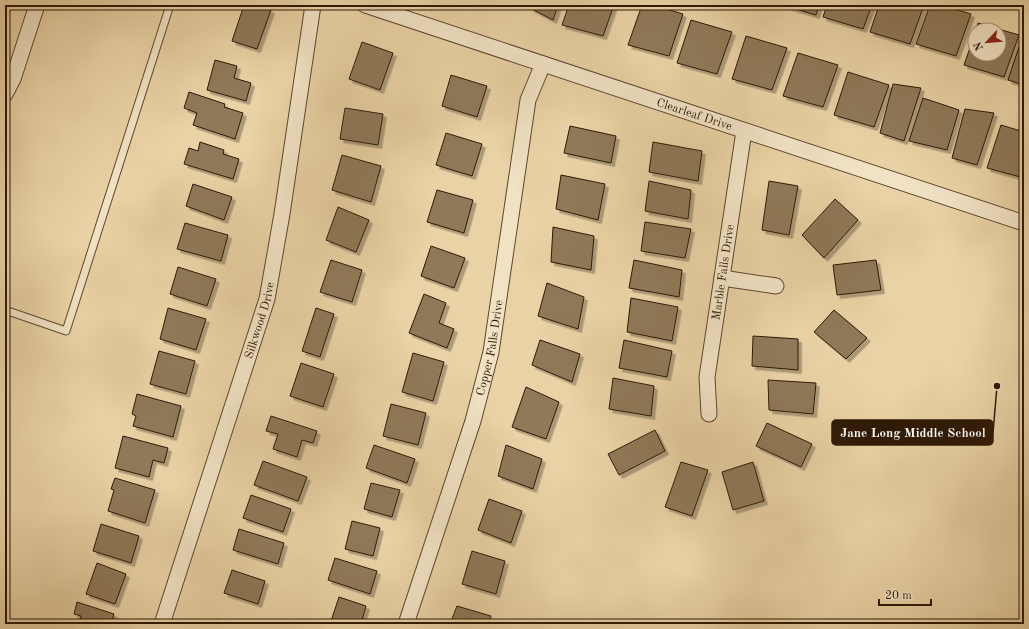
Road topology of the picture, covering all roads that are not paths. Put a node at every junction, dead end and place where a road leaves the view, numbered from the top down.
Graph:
1 (37, 5) edge
2 (170, 5) edge
3 (313, 5) edge
4 (365, 5) edge
5 (543, 64) junction
6 (5, 94) edge
7 (744, 131) junction
8 (1024, 223) edge
9 (722, 278) junction
10 (776, 286) dead end
11 (5, 310) edge
12 (709, 414) dead end
13 (162, 624) edge
14 (406, 624) edge

1 - 6 street
2 - 11 lane
3 - 13 street, Silkwood Drive
4 - 5 street, Clearleaf Drive
5 - 7 street, Clearleaf Drive
5 - 14 street, Copper Falls Drive
7 - 8 street, Clearleaf Drive
7 - 9 street, Marble Falls Drive
9 - 10 street
9 - 12 street, Marble Falls Drive

